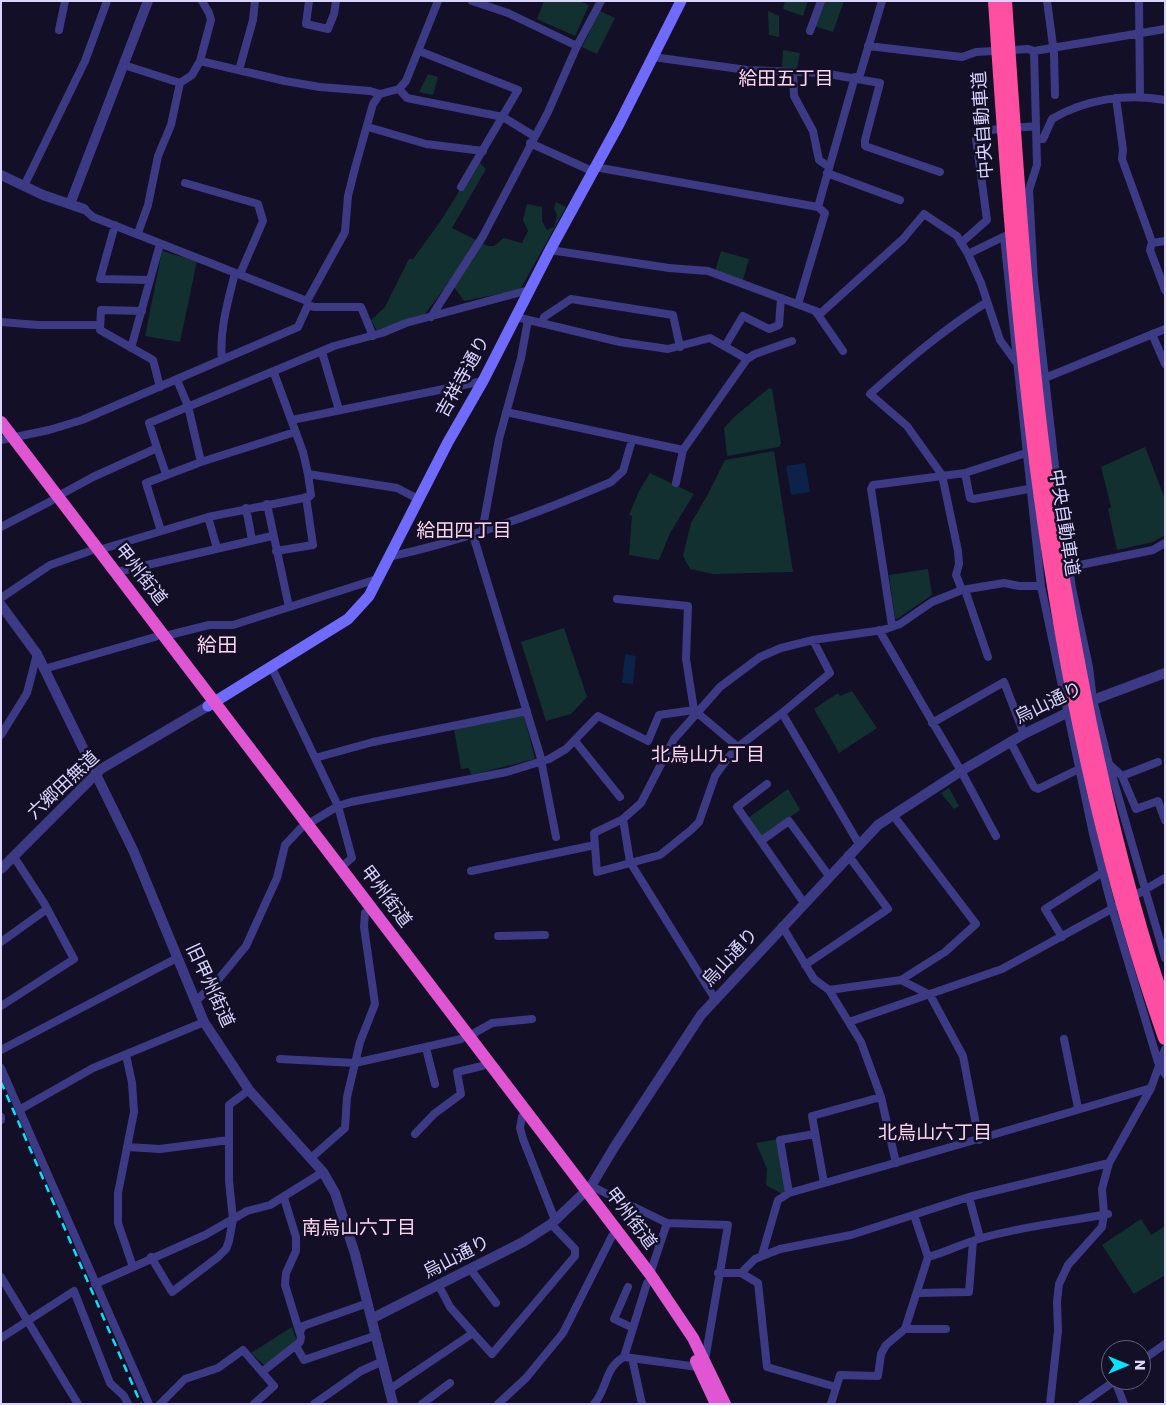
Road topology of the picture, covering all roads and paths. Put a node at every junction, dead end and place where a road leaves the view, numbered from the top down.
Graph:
1 (65, 1) edge
2 (107, 1) edge
3 (148, 1) edge
4 (202, 1) edge
5 (254, 1) edge
6 (309, 1) edge
7 (336, 1) edge
8 (438, 1) edge
9 (472, 1) edge
10 (601, 1) edge
11 (681, 1) edge
12 (821, 1) edge
13 (882, 1) edge
14 (995, 1) edge
15 (1005, 1) edge
16 (1047, 1) edge
17 (1139, 1) edge
18 (59, 30) dead end
19 (1165, 30) edge
20 (810, 31) dead end
21 (1139, 33) junction
22 (577, 46) junction
23 (868, 46) junction
24 (1053, 47) junction
25 (419, 51) junction
26 (1034, 51) junction
27 (653, 57) junction
28 (200, 61) junction
29 (124, 65) junction
30 (239, 70) junction
31 (793, 72) junction
32 (857, 78) junction
33 (180, 83) junction
34 (399, 89) junction
35 (380, 94) junction
36 (1055, 95) dead end
37 (1140, 95) junction
38 (1116, 98) junction
39 (1165, 100) edge
40 (503, 117) junction
41 (1036, 126) junction
42 (368, 127) junction
43 (1037, 139) junction
44 (532, 140) junction
45 (483, 151) junction
46 (594, 169) junction
47 (828, 170) junction
48 (940, 172) dead end
49 (1, 176) edge
50 (185, 183) dead end
51 (24, 186) junction
52 (461, 187) dead end
53 (900, 200) dead end
54 (70, 204) junction
55 (818, 207) junction
56 (84, 209) joint
57 (1032, 220) junction
58 (115, 225) junction
59 (138, 234) junction
60 (1004, 237) junction
61 (1165, 241) edge
62 (961, 243) junction
63 (1152, 243) junction
64 (160, 244) junction
65 (550, 250) junction
66 (968, 254) junction
67 (238, 274) junction
68 (150, 280) junction
69 (529, 290) junction
70 (1165, 290) edge
71 (781, 298) junction
72 (987, 302) junction
73 (308, 303) junction
74 (798, 304) junction
75 (142, 311) junction
76 (816, 312) junction
77 (431, 317) junction
78 (516, 317) junction
79 (528, 320) junction
80 (1, 322) edge
81 (542, 323) junction
82 (98, 325) junction
83 (1165, 329) edge
84 (1152, 334) junction
85 (373, 336) junction
86 (792, 341) dead end
87 (725, 346) junction
88 (680, 347) junction
89 (131, 348) junction
90 (843, 351) dead end
91 (322, 352) junction
92 (747, 359) junction
93 (222, 360) junction
94 (1017, 364) junction
95 (1165, 364) edge
96 (274, 373) junction
97 (177, 380) junction
98 (1044, 380) junction
99 (483, 381) junction
100 (1019, 383) junction
101 (160, 387) junction
102 (188, 406) junction
103 (339, 410) junction
104 (506, 412) junction
105 (292, 420) junction
106 (1, 422) edge
107 (295, 432) junction
108 (5, 438) edge
109 (632, 440) junction
110 (157, 448) junction
111 (683, 450) junction
112 (1026, 453) junction
113 (201, 462) junction
114 (965, 473) junction
115 (166, 474) junction
116 (308, 474) junction
117 (942, 476) junction
118 (676, 483) dead end
119 (1057, 484) junction
120 (1030, 489) junction
121 (306, 497) junction
122 (55, 498) junction
123 (418, 499) junction
124 (267, 504) junction
125 (246, 508) junction
126 (208, 517) junction
127 (1, 528) edge
128 (161, 531) junction
129 (482, 532) junction
130 (473, 535) junction
131 (272, 536) junction
132 (252, 540) junction
133 (1165, 543) edge
134 (217, 548) junction
135 (94, 551) junction
136 (276, 551) junction
137 (388, 557) junction
138 (1070, 567) junction
139 (117, 572) junction
140 (377, 579) junction
141 (1041, 586) junction
142 (963, 590) junction
143 (617, 599) dead end
144 (2, 604) edge
145 (289, 607) junction
146 (892, 626) junction
147 (878, 630) junction
148 (160, 636) junction
149 (813, 640) junction
150 (37, 654) junction
151 (988, 657) dead end
152 (44, 668) junction
153 (272, 668) junction
154 (1165, 672) edge
155 (1093, 700) junction
156 (212, 704) junction
157 (527, 711) junction
158 (695, 711) junction
159 (1068, 712) junction
160 (782, 713) junction
161 (932, 723) junction
162 (3, 730) edge
163 (1024, 734) junction
164 (575, 741) junction
165 (1010, 741) junction
166 (738, 747) junction
167 (315, 758) junction
168 (541, 762) junction
169 (1158, 762) dead end
170 (1109, 766) junction
171 (1079, 769) junction
172 (961, 770) junction
173 (96, 775) junction
174 (1122, 776) junction
175 (767, 784) dead end
176 (620, 797) dead end
177 (338, 806) junction
178 (893, 814) junction
179 (623, 819) junction
180 (1165, 820) edge
181 (304, 826) junction
182 (996, 836) dead end
183 (556, 837) dead end
184 (761, 841) junction
185 (859, 844) junction
186 (595, 845) junction
187 (848, 856) junction
188 (14, 857) junction
189 (630, 862) junction
190 (340, 868) junction
191 (1, 869) edge
192 (471, 871) dead end
193 (1103, 872) junction
194 (829, 876) junction
195 (1165, 878) edge
196 (1144, 890) junction
197 (804, 903) junction
198 (1112, 908) junction
199 (48, 909) junction
200 (365, 913) junction
201 (782, 926) junction
202 (545, 935) dead end
203 (498, 936) dead end
204 (1062, 937) junction
205 (1, 942) edge
206 (177, 958) junction
207 (1165, 958) edge
208 (806, 965) junction
209 (902, 980) junction
210 (829, 990) junction
211 (930, 995) junction
212 (715, 999) junction
213 (195, 1002) junction
214 (1, 1006) edge
215 (1165, 1006) edge
216 (532, 1019) dead end
217 (204, 1022) junction
218 (849, 1022) junction
219 (465, 1038) junction
220 (1165, 1038) edge
221 (1064, 1039) dead end
222 (426, 1048) junction
223 (1165, 1049) edge
224 (1, 1050) edge
225 (126, 1054) junction
226 (280, 1059) dead end
227 (1158, 1062) junction
228 (355, 1064) junction
229 (482, 1066) junction
230 (1, 1068) edge
231 (1165, 1074) edge
232 (434, 1084) dead end
233 (1151, 1088) junction
234 (249, 1090) junction
235 (881, 1097) junction
236 (1078, 1108) junction
237 (19, 1110) junction
238 (522, 1117) junction
239 (415, 1134) dead end
240 (815, 1134) junction
241 (229, 1140) junction
242 (980, 1140) junction
243 (127, 1147) junction
244 (311, 1158) junction
245 (896, 1163) junction
246 (1109, 1163) junction
247 (323, 1172) junction
248 (824, 1184) junction
249 (586, 1190) junction
250 (789, 1193) junction
251 (969, 1197) junction
252 (284, 1198) junction
253 (1106, 1214) junction
254 (914, 1215) junction
255 (233, 1219) junction
256 (553, 1222) junction
257 (667, 1223) junction
258 (612, 1236) junction
259 (976, 1240) junction
260 (762, 1255) junction
261 (151, 1257) junction
262 (928, 1257) junction
263 (133, 1267) junction
264 (471, 1270) junction
265 (718, 1273) junction
266 (741, 1273) junction
267 (1, 1277) edge
268 (648, 1278) junction
269 (95, 1284) junction
270 (439, 1286) junction
271 (628, 1287) dead end
272 (918, 1293) junction
273 (368, 1303) junction
274 (496, 1303) dead end
275 (373, 1318) junction
276 (26, 1320) junction
277 (633, 1328) junction
278 (905, 1329) junction
279 (946, 1329) dead end
280 (300, 1332) junction
281 (472, 1333) junction
282 (377, 1334) junction
283 (1, 1338) edge
284 (1165, 1344) edge
285 (296, 1346) junction
286 (1151, 1354) edge
287 (628, 1358) junction
288 (383, 1361) junction
289 (702, 1364) junction
290 (262, 1372) junction
291 (450, 1383) dead end
292 (836, 1387) junction
293 (390, 1389) junction
294 (1102, 1390) edge
295 (1119, 1390) edge
296 (259, 1402) edge
297 (78, 1404) edge
298 (128, 1404) edge
299 (149, 1404) edge
300 (160, 1404) edge
301 (314, 1404) edge
302 (393, 1404) edge
303 (422, 1404) edge
304 (498, 1404) edge
305 (594, 1404) edge
306 (642, 1404) edge
307 (716, 1404) edge
308 (725, 1404) edge
309 (831, 1404) edge
310 (1050, 1404) edge
311 (1082, 1404) edge
312 (1124, 1404) edge

1 - 18 street
2 - 51 street
3 - 29 street
4 - 28 street
5 - 30 street
6 - 7 street
8 - 25 street
9 - 22 street
10 - 22 street
11 - 27 main road, 吉祥寺通り
12 - 20 street
13 - 23 street
14 - 220 highway, 中央自動車道, bridge
15 - 215 highway, 中央自動車道, bridge
16 - 24 street
17 - 21 street
19 - 21 street
21 - 24 street
21 - 37 street
22 - 44 street
23 - 26 street
23 - 32 street
24 - 26 street
24 - 36 street
25 - 34 street
25 - 40 street
26 - 41 street
27 - 31 street
27 - 46 main road, 吉祥寺通り
28 - 30 street
28 - 33 street
29 - 33 street
29 - 54 street
30 - 35 street
31 - 32 street
31 - 47 street
32 - 47 street
32 - 48 street
33 - 59 street
34 - 35 street
34 - 40 street
35 - 42 street
37 - 38 street
37 - 39 street
38 - 43 street
38 - 63 street
40 - 44 street
40 - 45 street
41 - 43 street
41 - 62 street
42 - 45 street
42 - 73 street
43 - 57 street
44 - 46 street
44 - 77 street
45 - 52 street
46 - 55 street
46 - 65 main road, 吉祥寺通り
47 - 53 street
47 - 55 street
49 - 51 street
50 - 67 street
51 - 54 street
54 - 56 street
55 - 74 street
56 - 58 street
57 - 60 street
57 - 98 street
58 - 59 street
58 - 68 street
59 - 64 street
60 - 66 street
60 - 94 street
61 - 63 street
62 - 66 street
62 - 76 street
63 - 70 street
64 - 67 street
64 - 68 street
65 - 69 main road, 吉祥寺通り
65 - 71 street
66 - 72 street
67 - 73 street
67 - 93 street
68 - 75 street
69 - 77 street
69 - 78 main road, 吉祥寺通り
71 - 74 street
71 - 87 street
72 - 94 street
72 - 117 street
73 - 85 street
73 - 93 street
74 - 76 street
75 - 82 street
75 - 89 street
76 - 90 street
77 - 85 street
78 - 79 street
78 - 99 main road, 吉祥寺通り
79 - 81 street
79 - 104 street
80 - 82 street
81 - 88 street
81 - 88 street
82 - 89 street
83 - 84 street
84 - 95 street
84 - 98 street
85 - 91 street
86 - 92 street
87 - 88 street
87 - 92 street
89 - 101 street
91 - 96 street
91 - 103 street
92 - 111 street
93 - 97 street
94 - 100 street
96 - 102 street
96 - 105 street
97 - 101 street
97 - 102 street
98 - 100 street
98 - 119 street
99 - 103 street
99 - 123 main road, 吉祥寺通り
100 - 112 street
101 - 108 street
102 - 110 street
102 - 113 street
103 - 105 street
104 - 109 street
104 - 129 street
105 - 107 street
106 - 108 highway, 甲州街道
107 - 113 street
107 - 116 street
108 - 122 highway, 甲州街道
109 - 111 street
109 - 129 street
110 - 115 street
110 - 122 street
111 - 118 street
112 - 114 street
112 - 120 street
113 - 115 street
114 - 117 street
114 - 120 street
115 - 128 street
116 - 121 street
116 - 123 street
117 - 142 street
117 - 146 street
119 - 120 street
119 - 138 street
120 - 141 street
121 - 124 street
121 - 136 street
122 - 127 street
122 - 135 highway, 甲州街道
123 - 137 main road, 吉祥寺通り
124 - 125 street
124 - 131 street
125 - 126 street
125 - 132 street
126 - 128 street
126 - 134 street
128 - 135 street
129 - 130 street
130 - 137 street
130 - 157 street
131 - 132 street
131 - 136 street
132 - 134 street
133 - 138 street
134 - 139 street
135 - 139 highway, 甲州街道
135 - 144 street
135 - 148 highway, 甲州街道
136 - 145 street
137 - 140 main road, 吉祥寺通り
138 - 155 street
139 - 148 highway, 甲州街道
140 - 145 street
140 - 153 main road, 吉祥寺通り
141 - 142 street
141 - 159 street
142 - 146 street
142 - 151 street
143 - 158 street
144 - 150 street, 旧甲州街道
145 - 148 street
146 - 147 street
147 - 149 street
147 - 161 street
148 - 152 street
148 - 156 highway, 甲州街道
149 - 158 street
149 - 160 street
150 - 152 street, 旧甲州街道
150 - 162 street
152 - 173 street, 旧甲州街道
153 - 156 main road, 吉祥寺通り
153 - 167 street
154 - 155 street, 烏山通り
155 - 159 street, 烏山通り
155 - 170 street
156 - 173 street, 六郷田無道
156 - 181 highway, 甲州街道
157 - 167 street
157 - 168 street
158 - 164 street
158 - 166 street
158 - 179 street
159 - 163 street, 烏山通り
159 - 171 street
160 - 166 street
160 - 185 street
161 - 163 street
161 - 172 street
163 - 165 street, 烏山通り
164 - 168 street
164 - 176 street
165 - 171 street
165 - 172 street, 烏山通り
166 - 189 street
167 - 177 street
168 - 177 street
168 - 183 street
169 - 174 street
170 - 174 street
170 - 196 street
171 - 193 street
172 - 178 street, 烏山通り
172 - 182 street
173 - 188 street, 六郷田無道
173 - 206 street, 旧甲州街道
174 - 180 street
175 - 184 street
177 - 181 street
177 - 190 street
178 - 185 street, 烏山通り
178 - 209 street
179 - 186 street
179 - 189 street
181 - 190 highway, 甲州街道
181 - 200 highway, 甲州街道
181 - 213 street
184 - 194 street
184 - 197 street
185 - 187 street, 烏山通り
186 - 189 street
186 - 192 street
187 - 194 street, 烏山通り
187 - 208 street
188 - 191 street, 六郷田無道
188 - 199 street
189 - 212 street
190 - 219 highway, 甲州街道
193 - 198 street
193 - 204 street
194 - 197 street, 烏山通り
195 - 196 street
196 - 198 street
196 - 207 street
197 - 201 street, 烏山通り
198 - 204 street
198 - 227 street
199 - 205 street
199 - 214 street
200 - 219 highway, 甲州街道
200 - 228 street
201 - 208 street
201 - 212 street, 烏山通り
202 - 203 street
204 - 211 street
206 - 213 street, 旧甲州街道
206 - 224 street
208 - 210 street
209 - 210 street
209 - 211 street
210 - 218 street
211 - 218 street
211 - 242 street
212 - 249 street, 烏山通り
213 - 217 street, 旧甲州街道
216 - 219 street
217 - 225 street
217 - 234 street, 旧甲州街道
218 - 235 street
219 - 222 street
219 - 229 highway, 甲州街道
219 - 249 highway, 甲州街道
221 - 236 street
222 - 228 street
222 - 232 street
223 - 227 street
225 - 237 street
225 - 243 street
226 - 228 street
227 - 231 street
227 - 233 street
228 - 244 street
229 - 238 highway, 甲州街道
229 - 239 street
230 - 237 street
233 - 236 street
233 - 246 street
234 - 241 street
234 - 244 street, 旧甲州街道
235 - 240 street
235 - 245 street
236 - 242 street
237 - 269 street
238 - 249 highway, 甲州街道
238 - 256 street
240 - 248 street
240 - 250 street
241 - 243 street
241 - 255 street
242 - 245 street
243 - 263 street
244 - 247 street, 旧甲州街道
245 - 248 street
246 - 251 street
246 - 253 street
247 - 252 street
247 - 273 street, 旧甲州街道
248 - 250 street
249 - 256 street, 烏山通り
249 - 257 street
249 - 258 highway, 甲州街道
249 - 268 highway, 甲州街道
250 - 260 street
251 - 254 street
251 - 259 street
252 - 255 street
252 - 280 street
253 - 259 street
253 - 310 street
254 - 260 street
254 - 262 street
255 - 261 street
255 - 261 street
256 - 264 street, 烏山通り
256 - 281 street
257 - 265 street
257 - 268 street
258 - 268 highway, 甲州街道
258 - 304 street
259 - 262 street
259 - 272 street
260 - 266 street
261 - 263 street
262 - 272 street
263 - 269 street
264 - 270 street, 烏山通り
264 - 274 street
265 - 266 street
265 - 289 street
266 - 292 street
267 - 276 street
268 - 277 street
268 - 289 highway, 甲州街道
269 - 299 street
270 - 275 street, 烏山通り
270 - 281 street
271 - 277 street
272 - 278 street
273 - 275 street, 旧甲州街道
273 - 280 street
275 - 282 street, 旧甲州街道
276 - 283 street
276 - 297 street
276 - 298 street
277 - 287 street
278 - 279 street
278 - 292 street
280 - 285 street
281 - 293 street
282 - 285 street
282 - 288 street, 旧甲州街道
284 - 286 street
285 - 290 street
287 - 289 street
287 - 305 street
287 - 306 street
288 - 293 street, 旧甲州街道
288 - 301 street
289 - 307 highway, 甲州街道
289 - 308 highway, 甲州街道
290 - 296 street
290 - 300 street
291 - 303 street
292 - 309 street
293 - 302 street, 旧甲州街道
294 - 311 street
295 - 312 street

